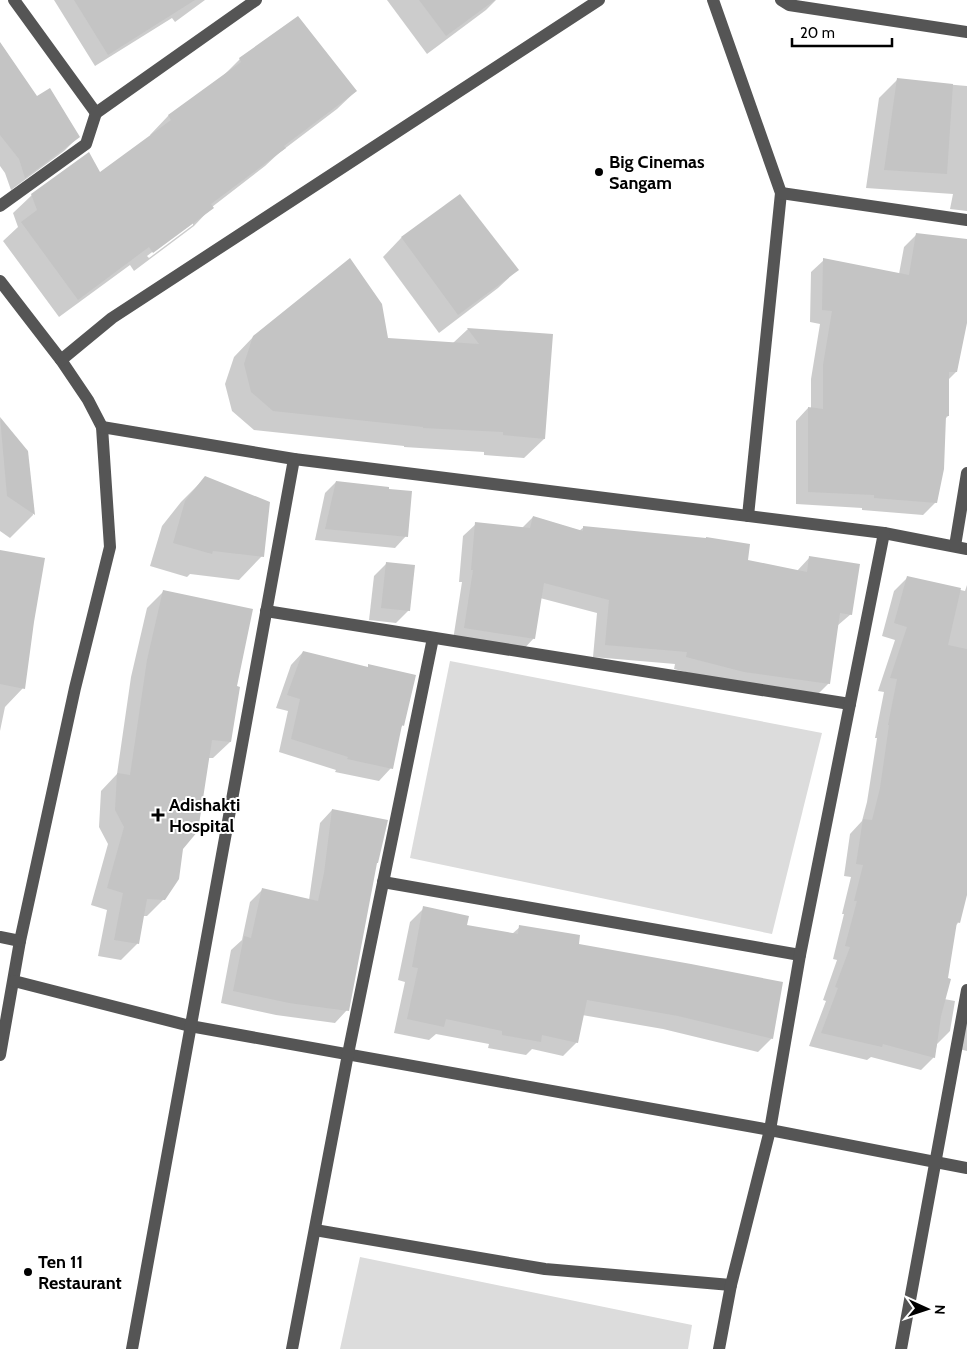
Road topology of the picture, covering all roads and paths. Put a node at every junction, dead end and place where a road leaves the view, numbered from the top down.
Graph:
1 (14, 0) edge
2 (256, 0) edge
3 (599, 0) edge
4 (713, 0) edge
5 (781, 0) edge
6 (967, 32) edge
7 (96, 113) junction
8 (781, 193) junction
9 (0, 206) edge
10 (967, 220) edge
11 (0, 281) edge
12 (61, 360) junction
13 (102, 428) junction
14 (294, 459) junction
15 (967, 473) edge
16 (748, 516) junction
17 (884, 533) junction
18 (961, 548) edge
19 (266, 611) junction
20 (433, 638) junction
21 (850, 704) junction
22 (383, 882) junction
23 (0, 937) edge
24 (20, 941) junction
25 (800, 955) junction
26 (14, 981) junction
27 (967, 990) edge
28 (190, 1026) junction
29 (348, 1054) junction
30 (0, 1055) edge
31 (770, 1130) junction
32 (936, 1162) junction
33 (967, 1168) edge
34 (315, 1230) junction
35 (731, 1285) junction
36 (132, 1349) edge
37 (292, 1349) edge
38 (719, 1349) edge
39 (901, 1349) edge

1 - 7 street
2 - 7 street
3 - 12 street
4 - 8 street
5 - 6 street
7 - 9 street
8 - 10 street
8 - 16 street
11 - 12 street
12 - 13 street
13 - 14 street
13 - 24 street
14 - 16 street
14 - 19 street
15 - 18 street
16 - 17 street
17 - 18 street
17 - 21 street
19 - 20 street
19 - 28 street
20 - 21 street
20 - 22 street
21 - 25 street
22 - 25 street
22 - 29 street
23 - 24 street
24 - 26 street
25 - 31 street
26 - 28 street
26 - 30 street
27 - 32 street
28 - 29 street
28 - 36 street
29 - 31 street
29 - 34 street
31 - 32 street
31 - 35 street
32 - 33 street
32 - 39 street
34 - 35 street
34 - 37 street
35 - 38 street

